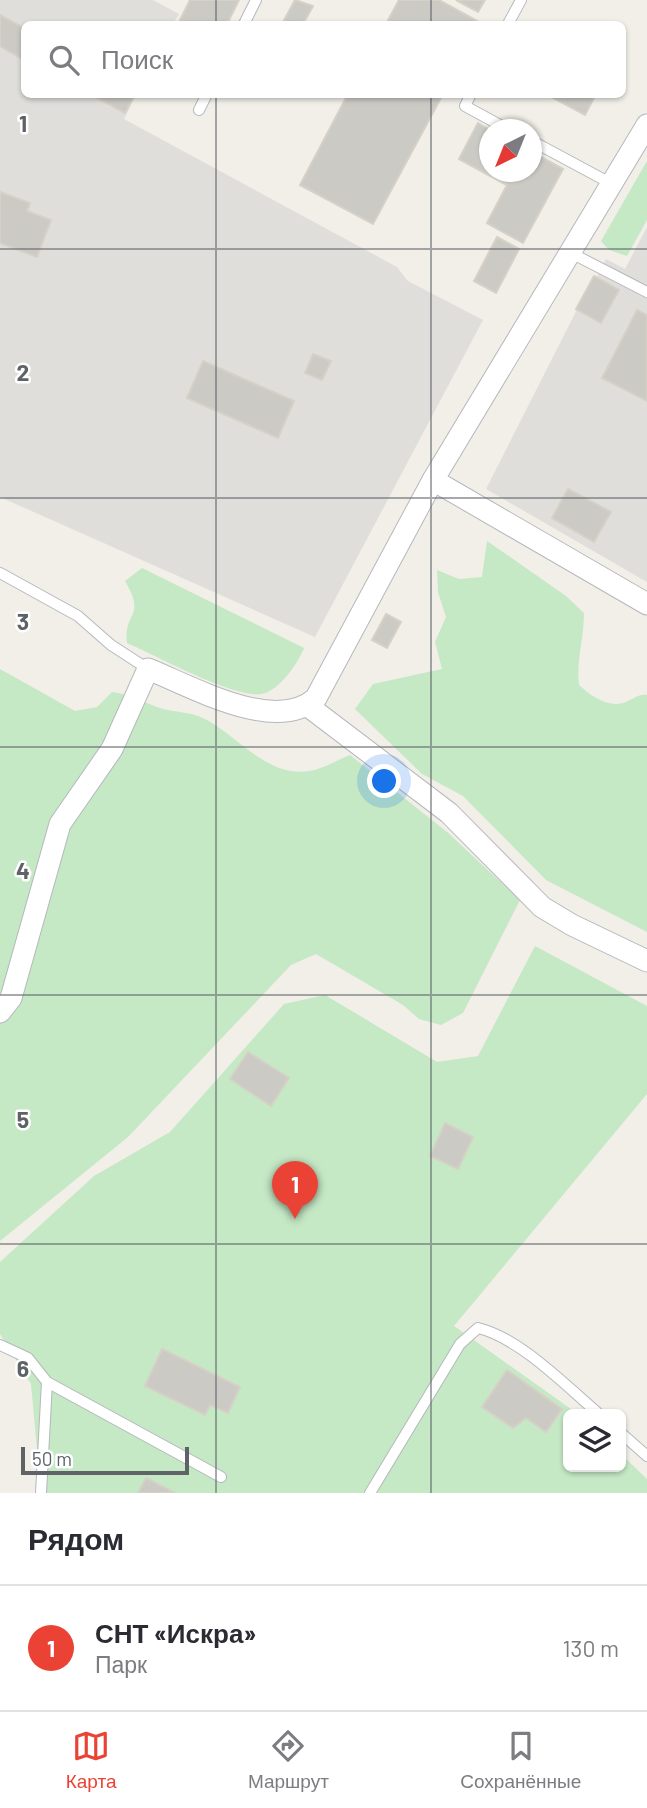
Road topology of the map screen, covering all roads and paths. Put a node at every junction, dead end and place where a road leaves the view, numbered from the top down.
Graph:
1 (256, 0) edge
2 (521, 0) edge
3 (246, 21) edge
4 (510, 21) edge
5 (206, 98) edge
6 (469, 98) edge
7 (199, 110) dead end
8 (489, 119) edge
9 (647, 125) edge
10 (542, 148) edge
11 (611, 184) junction
12 (571, 253) junction
13 (647, 292) edge
14 (433, 480) junction
15 (0, 573) edge
16 (647, 604) edge
17 (148, 669) junction
18 (308, 706) junction
19 (647, 961) edge
20 (0, 1012) edge
21 (0, 1345) edge
22 (47, 1382) junction
23 (593, 1409) edge
24 (626, 1437) edge
25 (647, 1456) edge
26 (220, 1476) dead end
27 (41, 1493) edge
28 (370, 1493) edge

1 - 3 lane
2 - 4 lane
5 - 7 lane
6 - 8 lane
9 - 11 street
10 - 11 lane
11 - 12 street
12 - 13 lane
12 - 14 street
14 - 16 street
14 - 18 street
15 - 17 lane
17 - 18 street
17 - 20 street
18 - 19 street
21 - 22 lane
22 - 26 lane
22 - 27 lane
23 - 28 lane
24 - 25 lane

